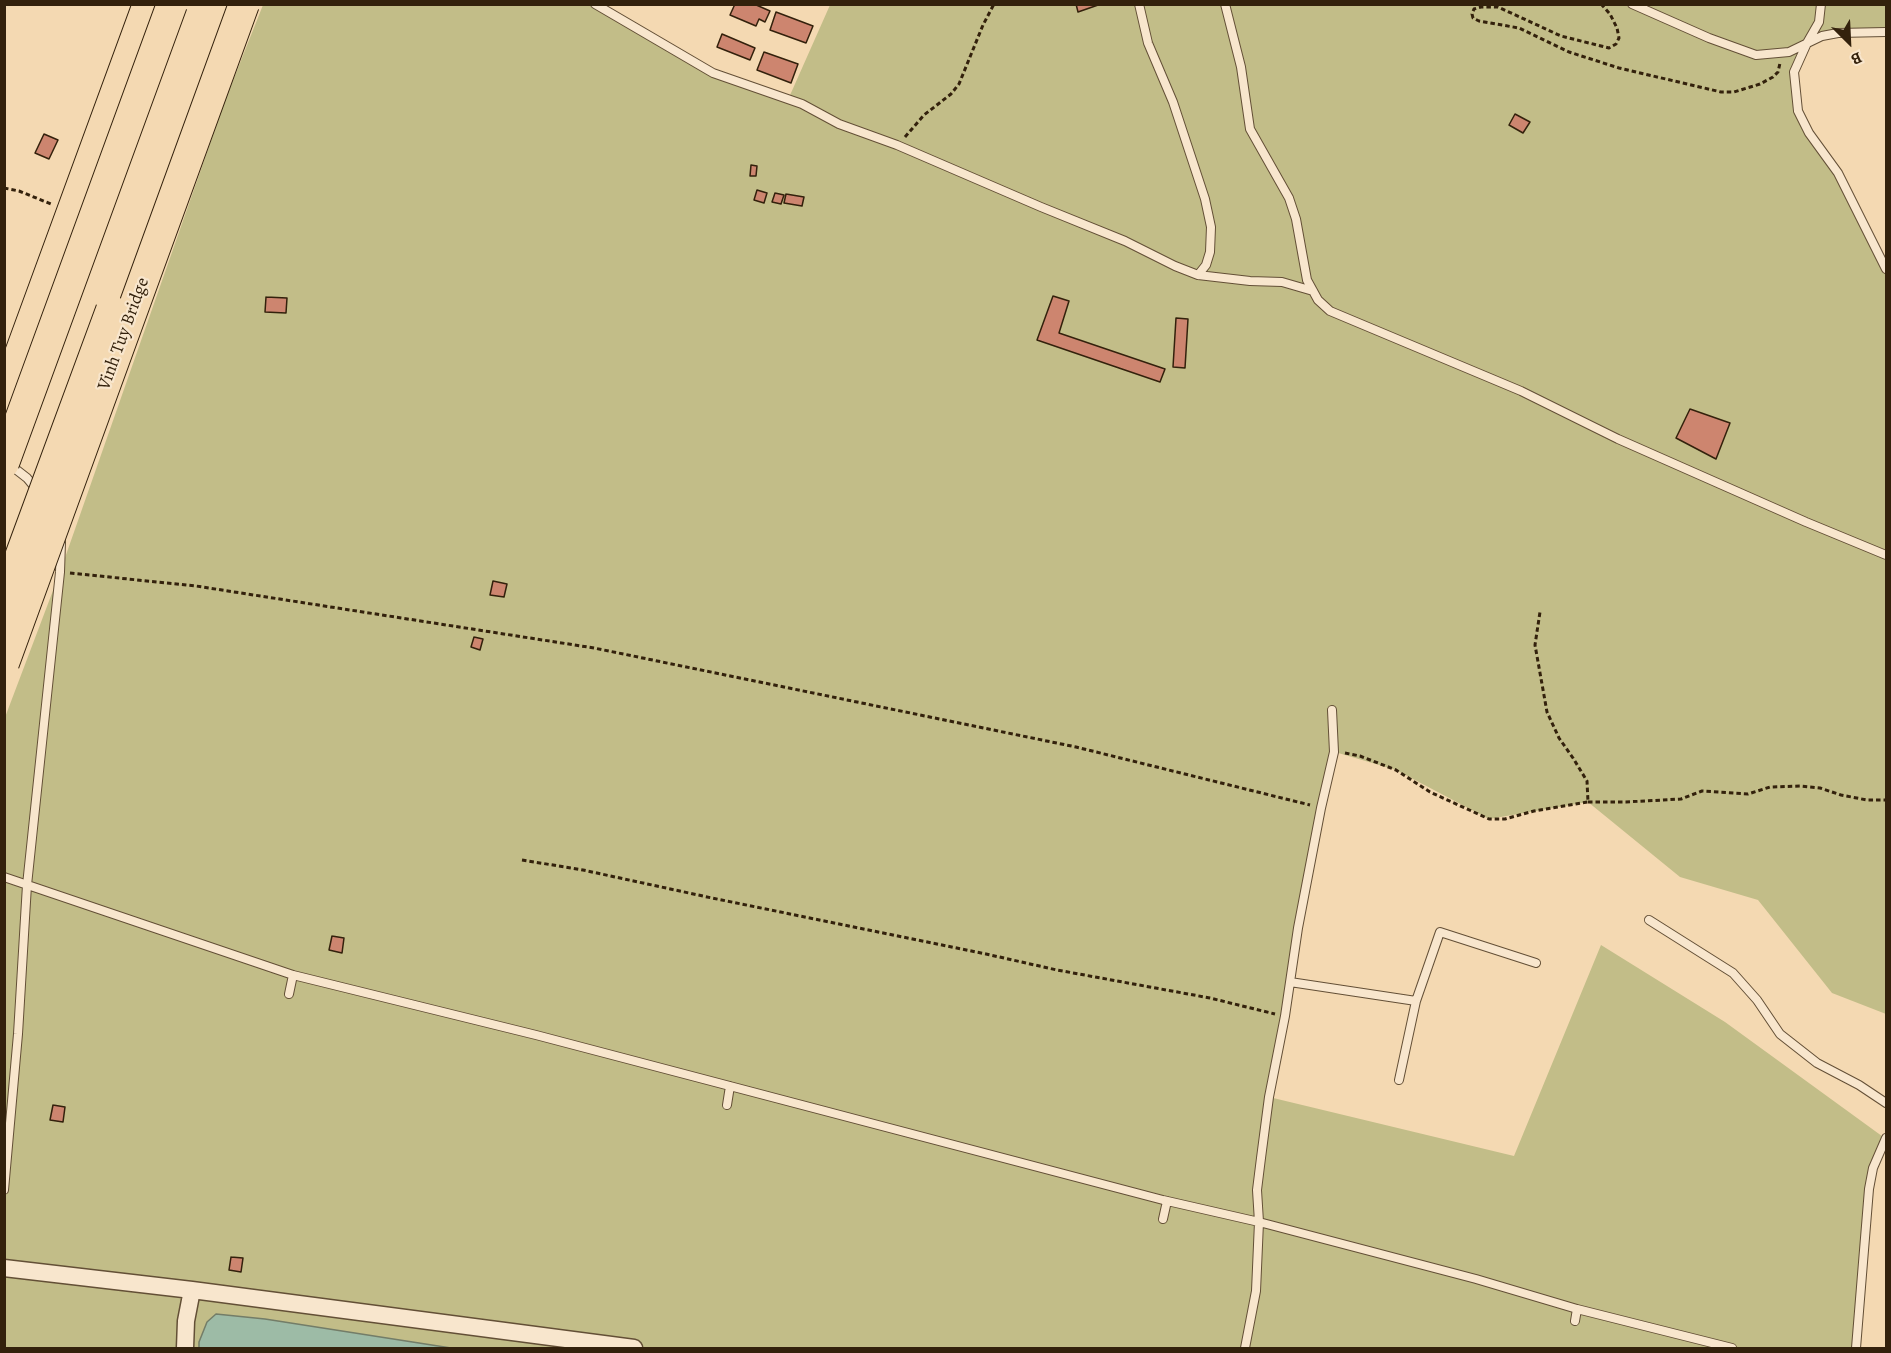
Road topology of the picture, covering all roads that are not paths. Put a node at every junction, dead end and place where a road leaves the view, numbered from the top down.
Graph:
1 (140, 4) edge
2 (148, 4) edge
3 (172, 4) edge
4 (222, 4) edge
5 (244, 4) edge
6 (595, 4) edge
7 (1139, 4) edge
8 (1225, 4) edge
9 (1632, 4) edge
10 (1821, 4) edge
11 (1887, 32) edge
12 (1807, 43) junction
13 (1887, 269) edge
14 (1198, 275) junction
15 (1312, 291) junction
16 (4, 383) edge
17 (4, 397) edge
18 (4, 462) edge
19 (1887, 555) edge
20 (4, 600) edge
21 (4, 663) edge
22 (1332, 711) dead end
23 (4, 877) edge
24 (27, 885) junction
25 (1649, 920) dead end
26 (1536, 963) dead end
27 (293, 975) junction
28 (1290, 982) junction
29 (289, 994) dead end
30 (1416, 1001) junction
31 (1399, 1080) dead end
32 (730, 1086) junction
33 (1887, 1103) edge
34 (727, 1105) dead end
35 (1887, 1138) edge
36 (4, 1190) edge
37 (1167, 1201) junction
38 (1163, 1220) dead end
39 (1259, 1222) junction
40 (4, 1268) edge
41 (192, 1290) junction
42 (1577, 1309) junction
43 (1575, 1321) dead end
44 (185, 1348) edge
45 (634, 1348) edge
46 (1245, 1348) edge
47 (1732, 1348) edge
48 (1856, 1348) edge

1 - 16 lane
2 - 17 highway
3 - 18 highway, bridge
4 - 20 highway, Vinh Tuy Bridge, bridge
5 - 21 highway, Vinh Tuy Bridge, bridge
6 - 14 lane
7 - 14 lane
8 - 15 lane
9 - 12 lane
10 - 12 lane
11 - 12 lane
12 - 13 lane
14 - 15 lane
15 - 19 lane
18 - 24 lane
22 - 28 lane
23 - 24 lane
24 - 27 lane
24 - 36 lane
25 - 33 lane
26 - 30 lane
27 - 29 lane
27 - 32 lane
28 - 30 lane
28 - 39 lane
30 - 31 lane
32 - 34 lane
32 - 37 lane
35 - 48 lane
37 - 38 lane
37 - 39 lane
39 - 42 lane
39 - 46 lane
40 - 41 street
41 - 44 street
41 - 45 street
42 - 43 lane
42 - 47 lane

